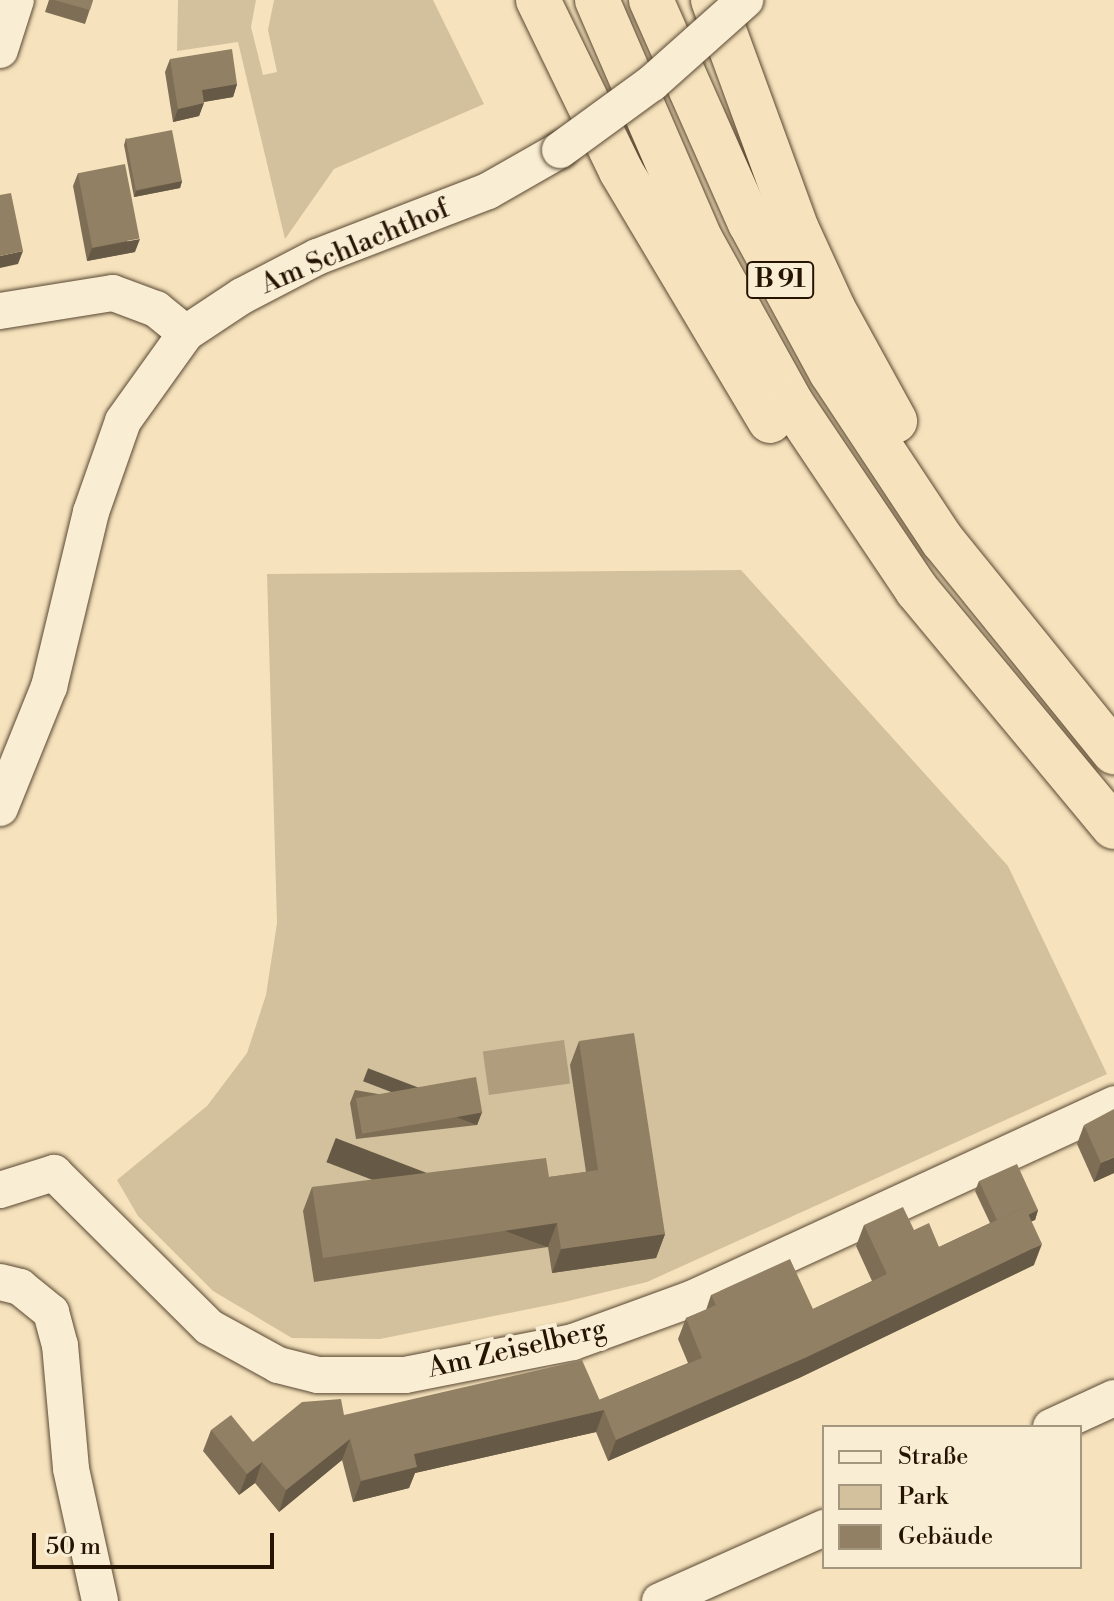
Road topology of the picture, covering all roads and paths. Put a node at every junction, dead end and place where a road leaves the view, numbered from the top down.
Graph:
1 (16, 0) edge
2 (538, 0) edge
3 (597, 0) edge
4 (651, 0) edge
5 (713, 0) edge
6 (745, 0) edge
7 (0, 50) edge
8 (0, 311) edge
9 (186, 333) junction
10 (868, 521) junction
11 (943, 541) junction
12 (1114, 752) edge
13 (0, 808) edge
14 (1114, 827) edge
15 (1114, 1104) edge
16 (0, 1190) edge
17 (0, 1282) edge
18 (1114, 1398) edge
19 (1055, 1425) edge
20 (822, 1529) edge
21 (100, 1601) edge
22 (660, 1601) edge

1 - 7 street
2 - 10 highway
3 - 10 highway, B 91
4 - 11 highway, B 91
5 - 11 highway
6 - 9 street, Am Schlachthof, bridge
8 - 9 street
9 - 13 street, Am Schlachthof
10 - 14 highway, B 91
11 - 12 highway, B 91
15 - 16 street, Am Zeiselberg
17 - 21 street
18 - 19 street
20 - 22 street

